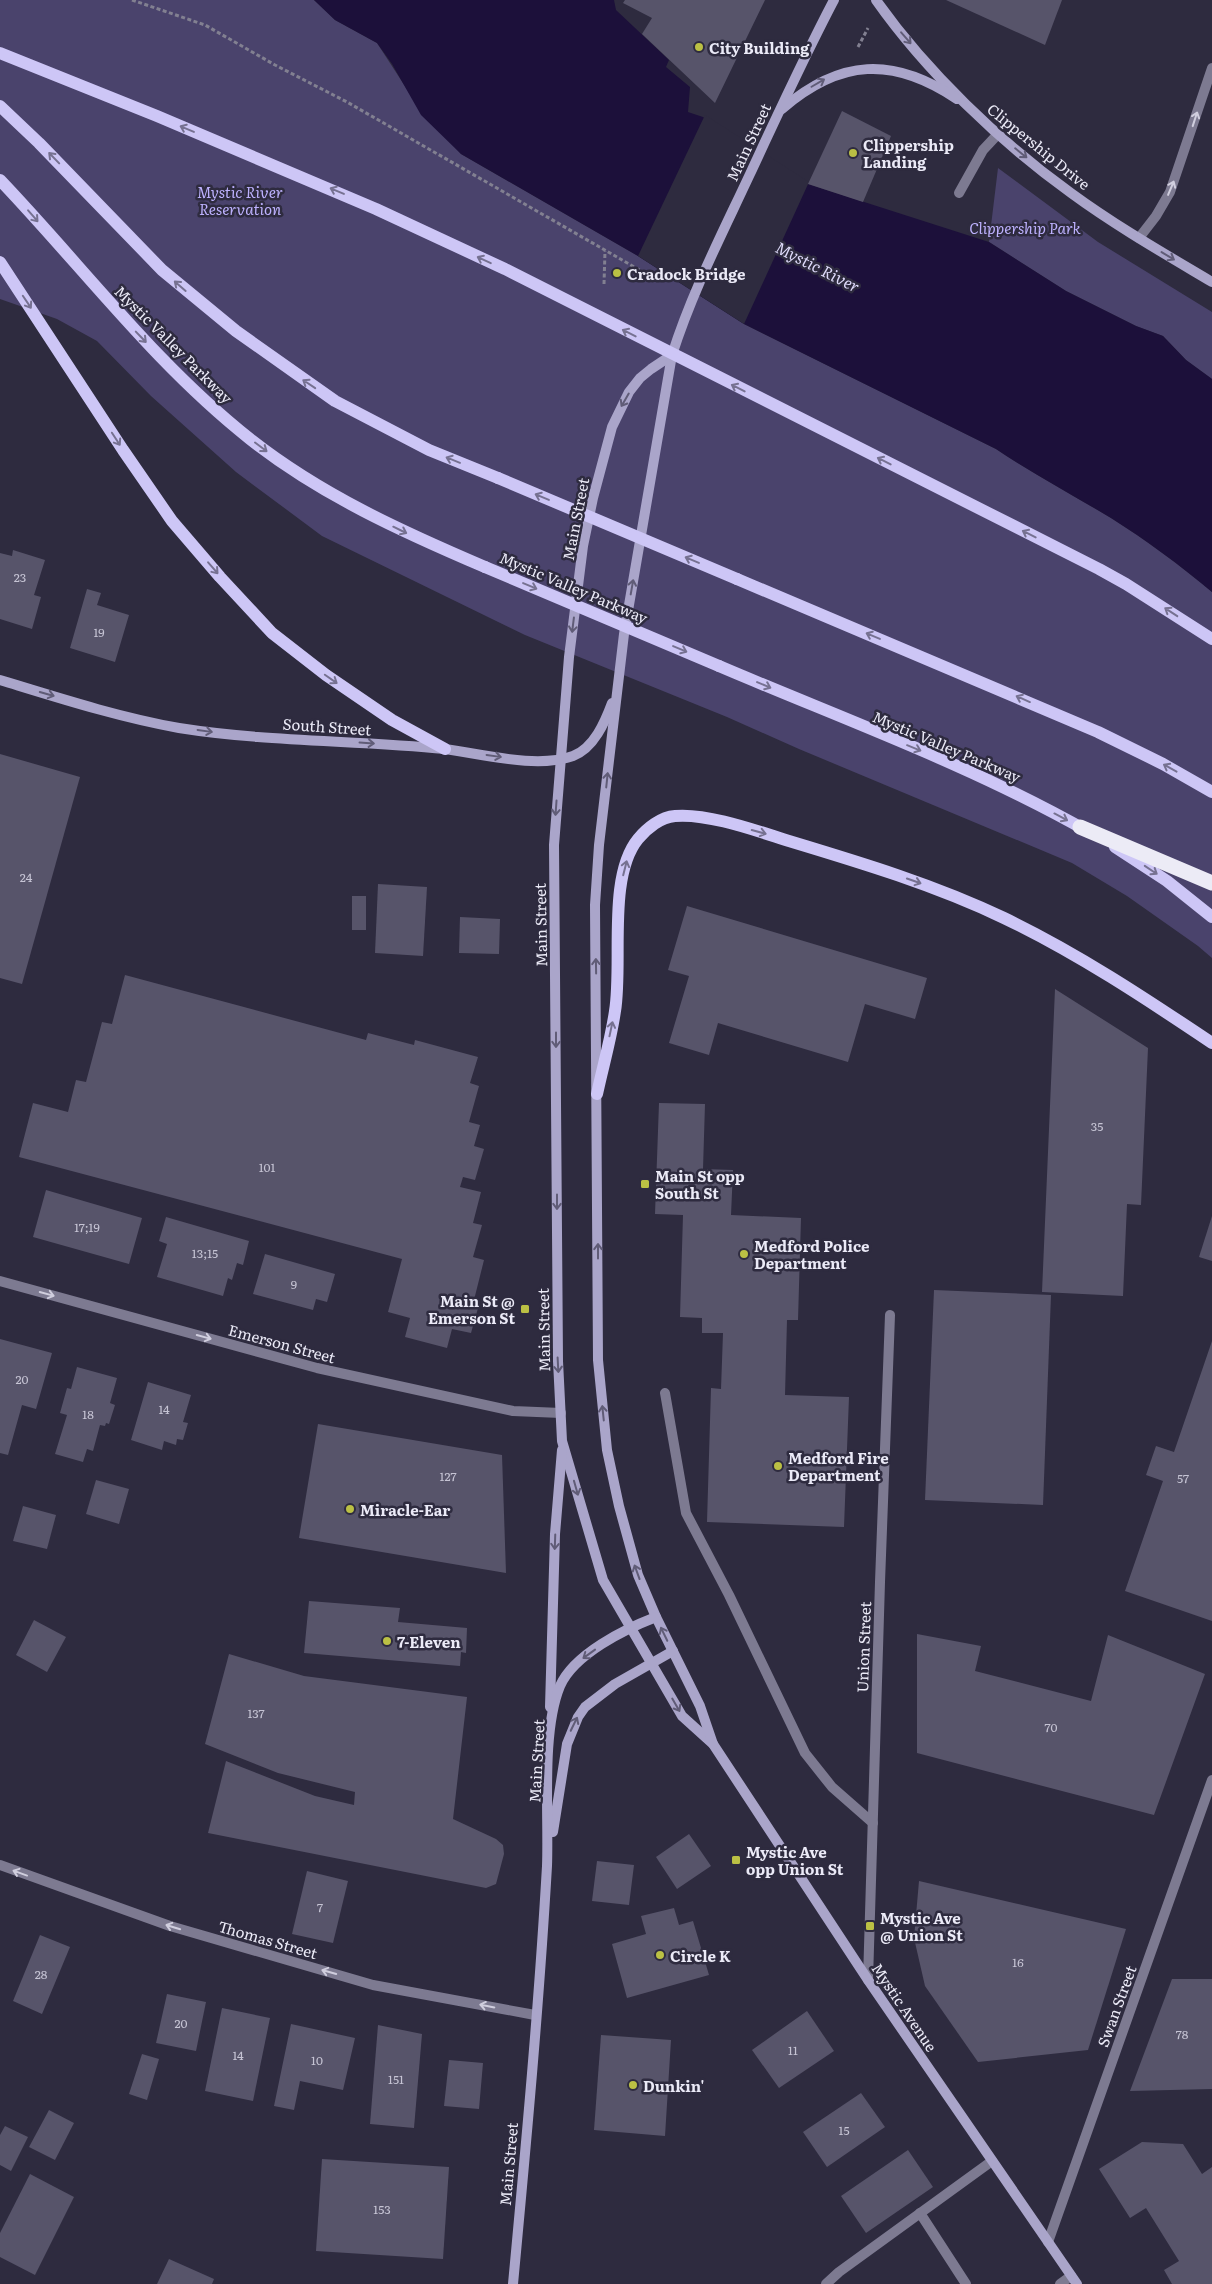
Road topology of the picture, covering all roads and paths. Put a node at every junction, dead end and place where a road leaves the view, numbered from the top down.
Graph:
1 (132, 0) edge
2 (137, 0) edge
3 (834, 0) edge
4 (876, 0) edge
5 (141, 3) junction
6 (870, 26) dead end
7 (858, 47) dead end
8 (0, 54) edge
9 (1212, 68) edge
10 (0, 106) edge
11 (968, 106) junction
12 (779, 112) junction
13 (998, 134) junction
14 (0, 180) edge
15 (959, 193) dead end
16 (1139, 238) junction
17 (605, 251) junction
18 (0, 262) edge
19 (643, 272) dead end
20 (1212, 282) edge
21 (604, 284) dead end
22 (672, 355) junction
23 (1212, 639) edge
24 (0, 680) edge
25 (617, 687) junction
26 (446, 750) junction
27 (559, 759) junction
28 (1212, 792) edge
29 (1080, 827) junction
30 (1212, 883) edge
31 (1212, 917) edge
32 (1212, 1043) edge
33 (597, 1094) junction
34 (0, 1281) edge
35 (890, 1315) dead end
36 (665, 1393) dead end
37 (561, 1413) junction
38 (562, 1441) junction
39 (656, 1617) junction
40 (630, 1627) junction
41 (673, 1651) junction
42 (650, 1663) junction
43 (549, 1737) junction
44 (713, 1744) junction
45 (1212, 1780) edge
46 (873, 1823) junction
47 (547, 1865) junction
48 (0, 1866) edge
49 (868, 1980) junction
50 (535, 2016) junction
51 (992, 2161) junction
52 (920, 2213) junction
53 (1048, 2242) junction
54 (1074, 2280) edge
55 (513, 2284) edge
56 (827, 2284) edge
57 (966, 2284) edge
58 (1060, 2284) edge

1 - 5 path
2 - 5 path
3 - 12 main road, Main Street
4 -> 11 main road, Clippership Drive
5 - 17 path
6 - 7 path
22 -> 8 main road
16 -> 9 street
28 -> 10 main road, bridge
12 -> 11 main road
11 - 13 main road, Clippership Drive
12 - 22 main road, Main Street
13 - 15 street
13 -> 16 main road, Clippership Drive
14 -> 29 main road, Mystic Valley Parkway, bridge
16 -> 20 main road, Clippership Drive
17 - 19 path
17 - 21 path
18 -> 26 main road
23 -> 22 main road
25 -> 22 main road, Main Street
22 -> 27 main road, Main Street
24 -> 26 main road, South Street
25 - 27 main road, South Street
33 -> 25 main road, Main Street
26 -> 27 main road, South Street
27 -> 37 main road, Main Street
29 - 30 highway
29 -> 31 main road, Mystic Valley Parkway
33 -> 32 main road
39 -> 33 main road, Main Street
34 -> 37 street, Emerson Street
35 - 46 street, Union Street
36 - 46 street
37 - 38 main road, Main Street
38 -> 40 main road, Main Street
38 -> 43 main road
39 - 40 main road
41 -> 39 main road, Main Street
40 - 42 main road, Mystic Avenue
40 -> 43 main road, Main Street
41 - 42 main road
41 - 44 main road, Mystic Avenue
42 -> 44 main road, Mystic Avenue
47 -> 42 main road
43 - 47 main road, Main Street
44 - 49 main road, Mystic Avenue
45 - 53 street, Swan Street
46 - 49 street, Union Street
47 - 50 main road, Main Street
50 -> 48 street, Thomas Street
49 - 51 main road, Mystic Avenue
50 - 55 main road, Main Street
51 - 52 street
51 - 53 main road, Mystic Avenue
52 - 56 street
52 - 57 street
53 - 54 main road, Mystic Avenue
54 - 58 street

